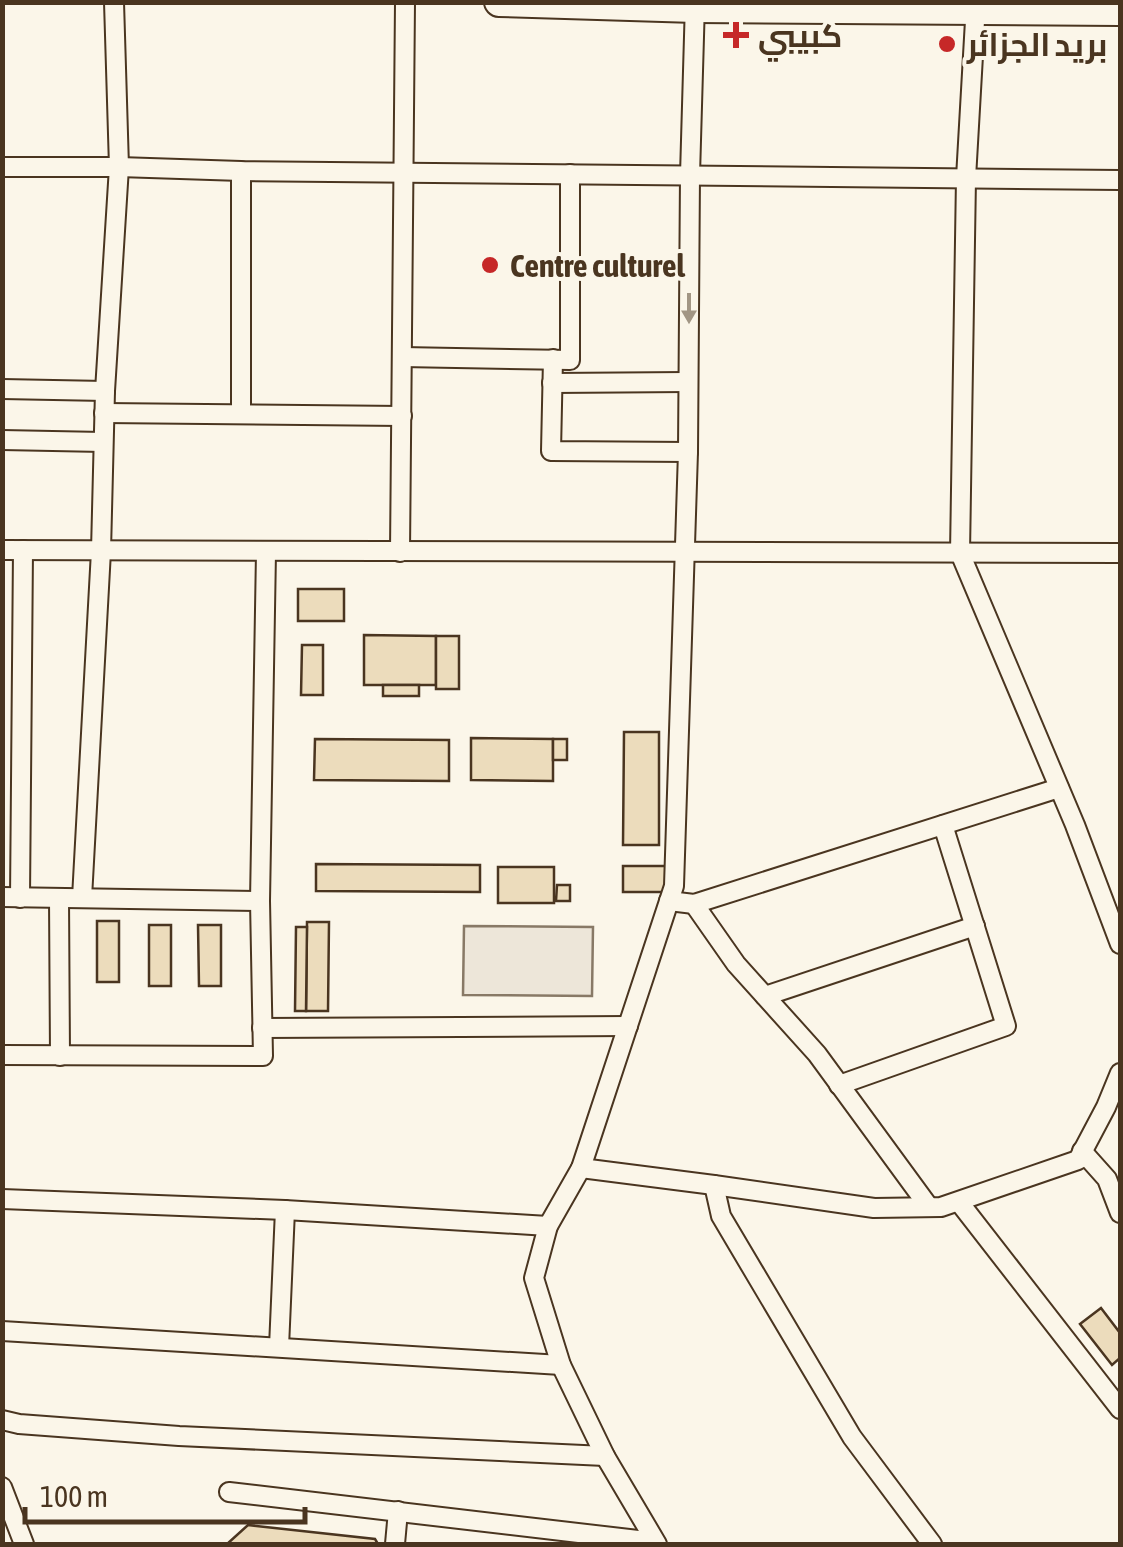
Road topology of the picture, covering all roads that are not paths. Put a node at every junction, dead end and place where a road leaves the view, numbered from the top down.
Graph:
1 (114, 2) edge
2 (405, 2) edge
3 (500, 2) edge
4 (695, 5) edge
5 (976, 7) edge
6 (1120, 11) edge
7 (119, 167) junction
8 (2, 168) edge
9 (241, 171) junction
10 (402, 172) junction
11 (570, 174) junction
12 (690, 175) junction
13 (966, 178) junction
14 (1120, 180) edge
15 (402, 358) junction
16 (553, 359) junction
17 (688, 382) junction
18 (552, 383) junction
19 (2, 389) edge
20 (105, 391) junction
21 (104, 412) junction
22 (241, 414) junction
23 (402, 416) junction
24 (2, 440) edge
25 (104, 442) junction
26 (688, 452) junction
27 (2, 550) edge
28 (23, 550) junction
29 (101, 551) junction
30 (266, 552) junction
31 (400, 552) junction
32 (960, 553) junction
33 (1120, 553) edge
34 (685, 554) junction
35 (1059, 788) junction
36 (943, 825) junction
37 (11, 897) edge
38 (59, 898) junction
39 (82, 898) junction
40 (260, 901) junction
41 (670, 901) junction
42 (694, 904) junction
43 (975, 926) junction
44 (1120, 944) edge
45 (765, 996) junction
46 (628, 1026) junction
47 (262, 1028) junction
48 (2, 1055) edge
49 (60, 1056) junction
50 (839, 1085) junction
51 (1118, 1088) edge
52 (1082, 1152) junction
53 (581, 1168) junction
54 (714, 1185) junction
55 (2, 1199) edge
56 (959, 1202) junction
57 (929, 1208) junction
58 (285, 1210) junction
59 (1120, 1213) edge
60 (548, 1226) junction
61 (2, 1330) edge
62 (279, 1347) junction
63 (561, 1365) junction
64 (1120, 1408) edge
65 (2, 1420) edge
66 (605, 1456) junction
67 (2, 1487) edge
68 (229, 1492) dead end
69 (398, 1512) junction
70 (656, 1543) edge
71 (24, 1544) edge
72 (395, 1544) edge
73 (932, 1544) edge

1 - 7 street
2 - 10 street
3 - 4 main road
4 - 5 main road
4 - 12 street
5 - 6 main road
5 - 13 street
7 - 8 street
7 - 9 street
7 - 20 street
9 - 10 street
9 - 22 street
10 - 11 street
10 - 15 street
11 - 12 street
11 - 16 street
12 - 13 street
12 -> 17 street
13 - 14 street
13 - 32 street
15 - 16 street
15 - 23 street
16 - 18 street
17 - 18 street
17 - 26 street
18 - 26 street
19 - 20 street
20 - 21 street
21 - 22 street
21 - 25 street
22 - 23 street
23 - 31 street
24 - 25 street
25 - 29 street
26 - 34 street
27 - 28 street
28 - 29 street
28 - 37 street
29 - 30 street
29 - 39 street
30 - 31 street
30 - 40 street
31 - 34 street
32 - 33 street
32 - 34 street
32 - 35 street
34 - 41 street
35 - 36 street
35 - 44 street
36 - 42 street
36 - 43 street
37 - 38 street
38 - 39 street
38 - 49 street
39 - 40 street
40 - 47 street
41 - 42 street
41 - 46 street
42 - 45 street
43 - 45 street
43 - 50 street
45 - 50 street
46 - 47 street
46 - 53 street
47 - 49 street
48 - 49 street
50 - 57 street
51 - 52 street
52 - 56 street
52 - 59 street
53 - 54 street
53 - 60 street
54 - 57 street
54 - 73 street
55 - 58 street
56 - 57 street
56 - 64 street
58 - 60 street
58 - 62 street
60 - 63 street
61 - 62 street
62 - 63 street
63 - 66 street
65 - 66 street
66 - 70 street
67 - 71 street
68 - 69 street
69 - 70 street
69 - 72 street

